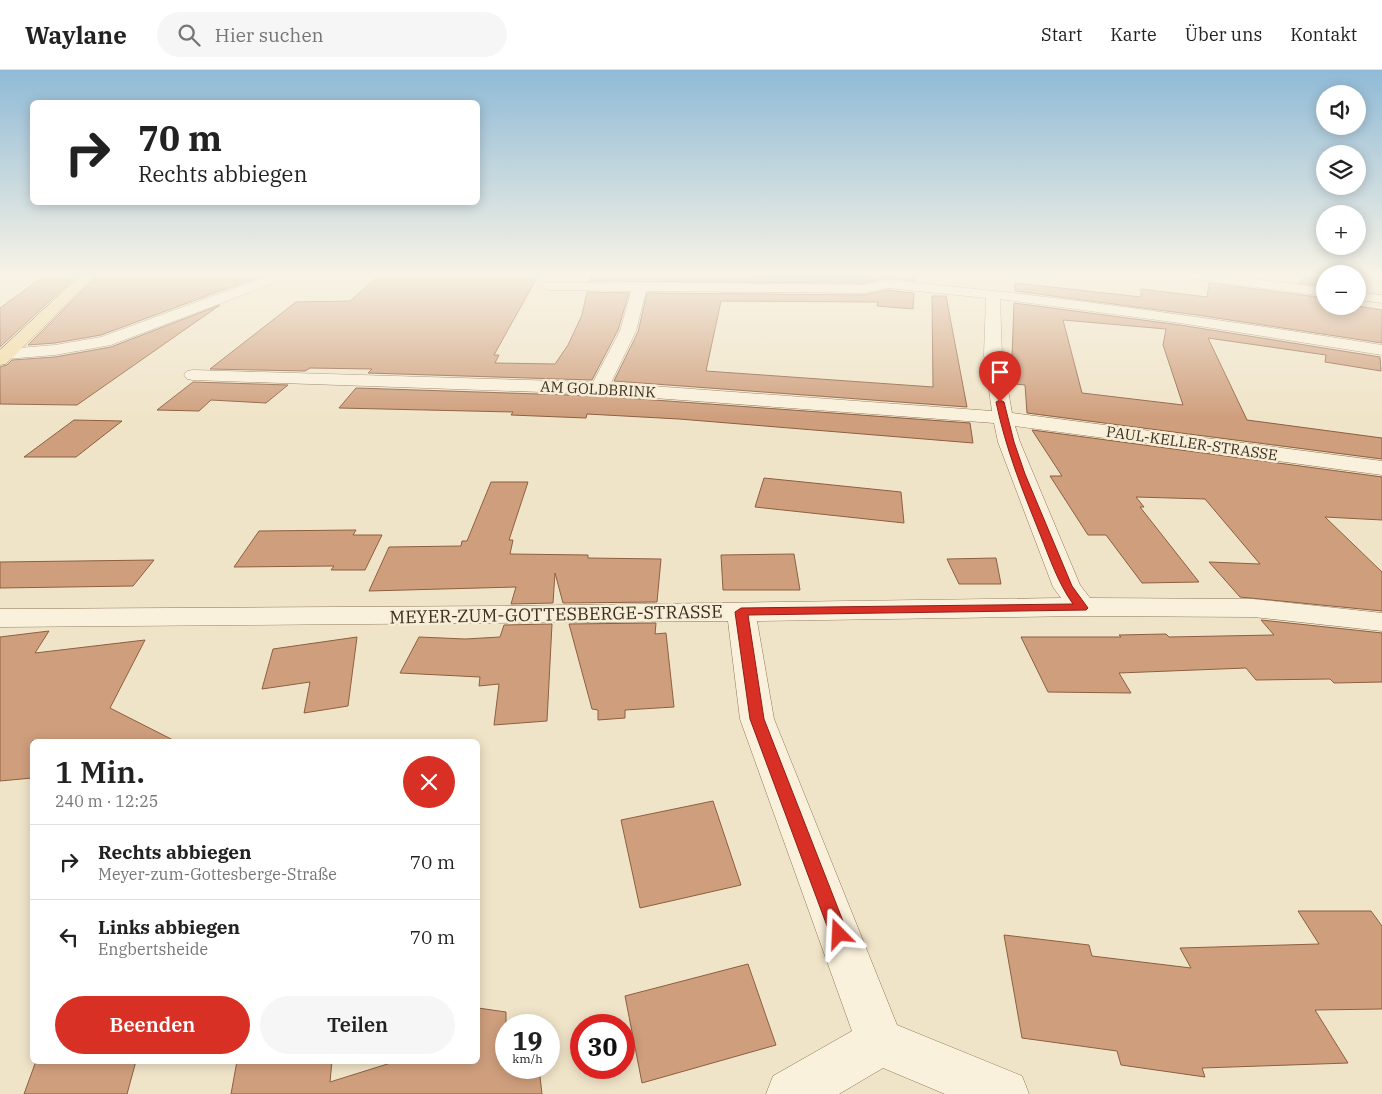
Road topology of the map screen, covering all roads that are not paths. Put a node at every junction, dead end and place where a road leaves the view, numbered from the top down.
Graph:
1 (40, 322) edge
2 (157, 322) edge
3 (630, 322) edge
4 (994, 322) edge
5 (1204, 322) edge
6 (1382, 350) edge
7 (3, 357) edge
8 (192, 375) dead end
9 (599, 388) junction
10 (1003, 418) junction
11 (1382, 468) edge
12 (1082, 608) junction
13 (741, 612) junction
14 (0, 618) edge
15 (1382, 622) edge
16 (880, 1042) junction
17 (791, 1094) edge
18 (1004, 1094) edge

1 - 7 main road
2 - 7 street
3 - 9 street
4 - 10 street
5 - 6 street
8 - 9 street, AM GOLDBRINK
9 - 10 street, AM GOLDBRINK
10 - 11 street, PAUL-KELLER-STRASSE
10 - 12 street
12 - 13 street, MEYER-ZUM-GOTTESBERGE-STRASSE
12 - 15 street, MEYER-ZUM-GOTTESBERGE-STRASSE
13 - 14 street, MEYER-ZUM-GOTTESBERGE-STRASSE
13 - 16 street
16 - 17 street
16 - 18 street

